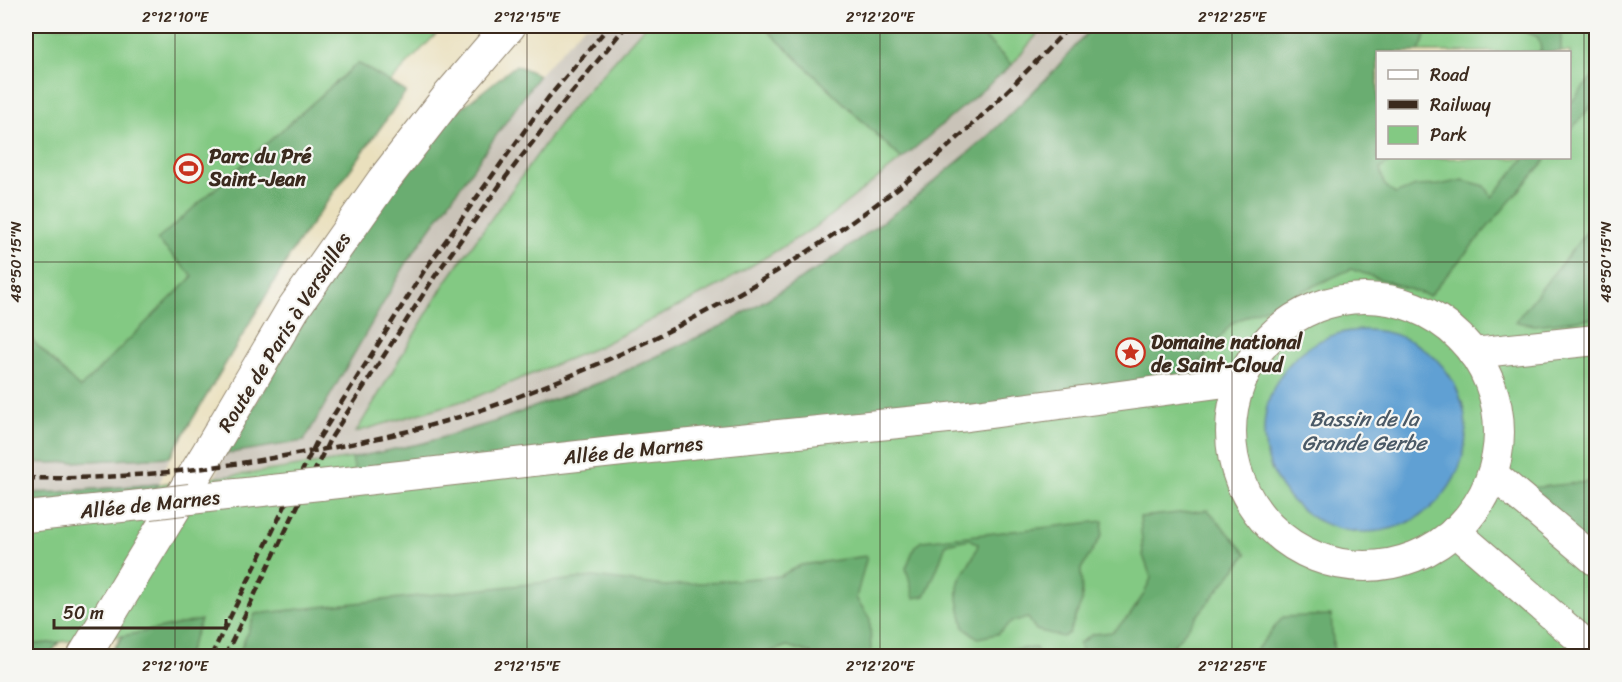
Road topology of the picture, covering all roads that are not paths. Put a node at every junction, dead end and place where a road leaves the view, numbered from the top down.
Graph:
1 (509, 26) edge
2 (1596, 340) edge
3 (1473, 353) junction
4 (1241, 380) junction
5 (1494, 476) junction
6 (26, 517) edge
7 (1455, 531) junction
8 (1596, 561) edge
9 (1596, 653) edge
10 (84, 657) edge

1 - 10 main road, Route de Paris à Versailles
2 - 3 street
3 - 4 street
3 - 5 street
4 - 6 street, Allée de Marnes, bridge
4 - 7 street
5 - 7 street
5 - 8 street
7 - 9 street

